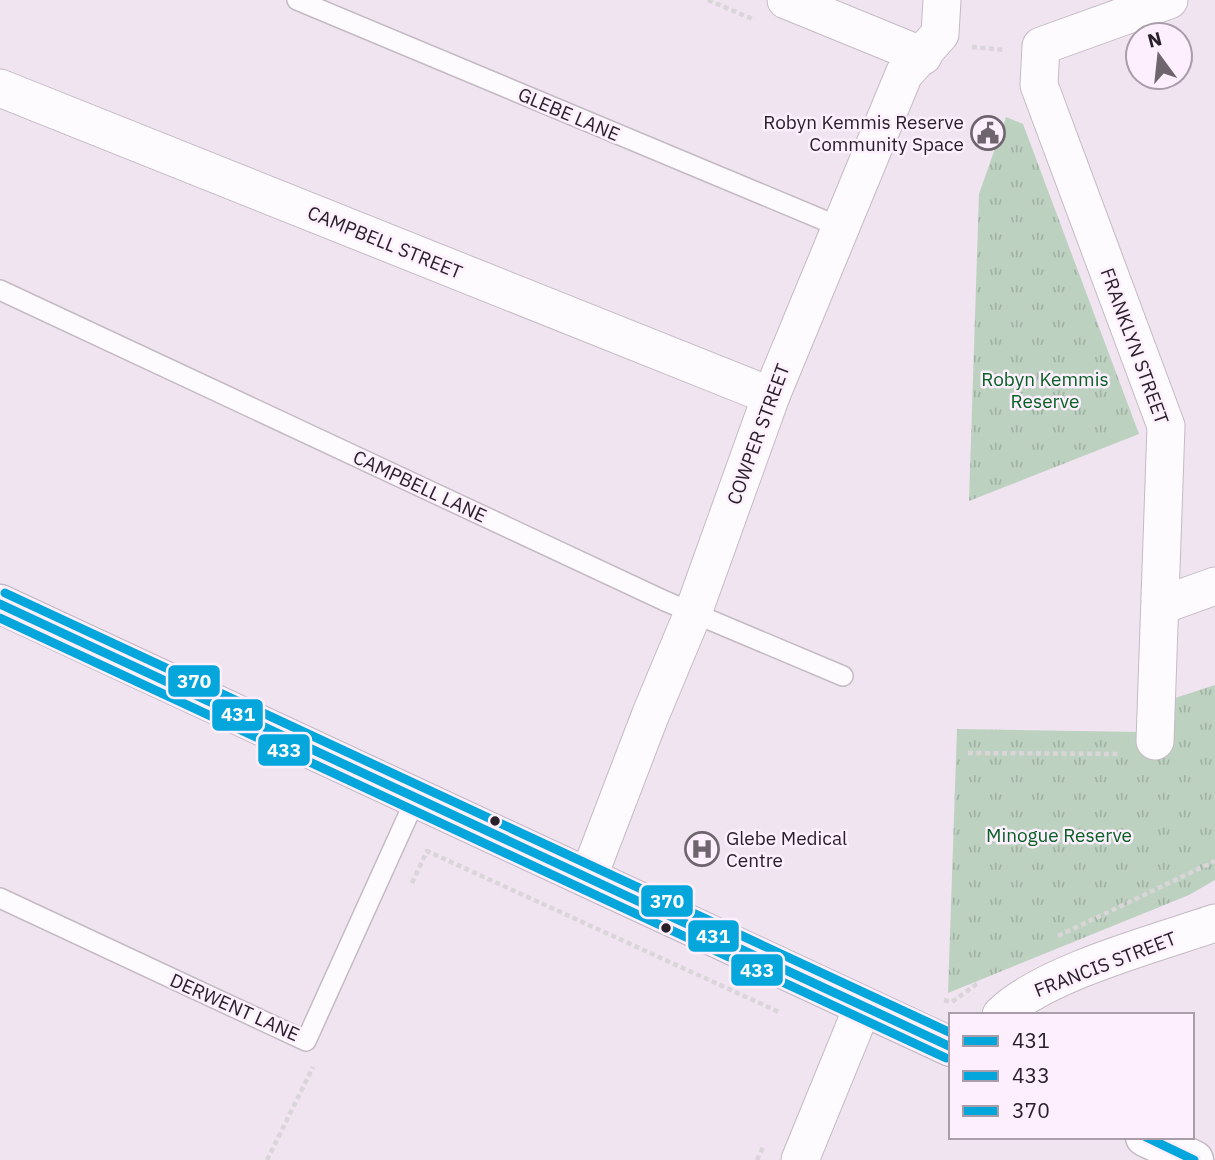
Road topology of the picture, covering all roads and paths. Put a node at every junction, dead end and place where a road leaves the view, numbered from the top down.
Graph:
1 (297, 0) edge
2 (786, 0) edge
3 (942, 0) edge
4 (1169, 0) edge
5 (961, 46) dead end
6 (1026, 48) junction
7 (923, 56) junction
8 (0, 88) edge
9 (840, 228) junction
10 (0, 290) edge
11 (771, 396) junction
12 (1215, 586) edge
13 (0, 604) edge
14 (1162, 605) junction
15 (693, 613) junction
16 (843, 676) dead end
17 (1155, 741) dead end
18 (968, 753) dead end
19 (1095, 754) dead end
20 (416, 798) junction
21 (428, 851) dead end
22 (1215, 862) edge
23 (589, 878) junction
24 (0, 898) edge
25 (1214, 924) edge
26 (1052, 939) dead end
27 (980, 981) dead end
28 (941, 999) dead end
29 (863, 1006) junction
30 (1004, 1013) edge
31 (789, 1016) dead end
32 (306, 1041) junction
33 (949, 1046) edge
34 (1149, 1139) edge
35 (267, 1160) edge
36 (800, 1160) edge
37 (1194, 1160) edge

1 - 9 lane, GLEBE LANE
2 - 7 street
3 - 7 street, COWPER STREET
4 - 6 street
5 - 6 path
6 - 14 street, FRANKLYN STREET
7 - 9 street, COWPER STREET
8 - 11 street, CAMPBELL STREET
9 - 11 street, COWPER STREET
10 - 15 lane, CAMPBELL LANE
11 - 15 street, COWPER STREET
12 - 14 street
13 - 20 main road
14 - 17 street, FRANKLYN STREET
15 - 16 lane, CAMPBELL LANE
15 - 23 street, COWPER STREET
18 - 19 path
20 - 23 main road
20 - 32 lane, DERWENT LANE
21 - 31 path
22 - 26 path
23 - 29 main road
24 - 32 lane, DERWENT LANE
25 - 30 street, FRANCIS STREET
27 - 28 path
29 - 33 main road
29 - 36 street
32 - 35 path
34 - 37 main road

